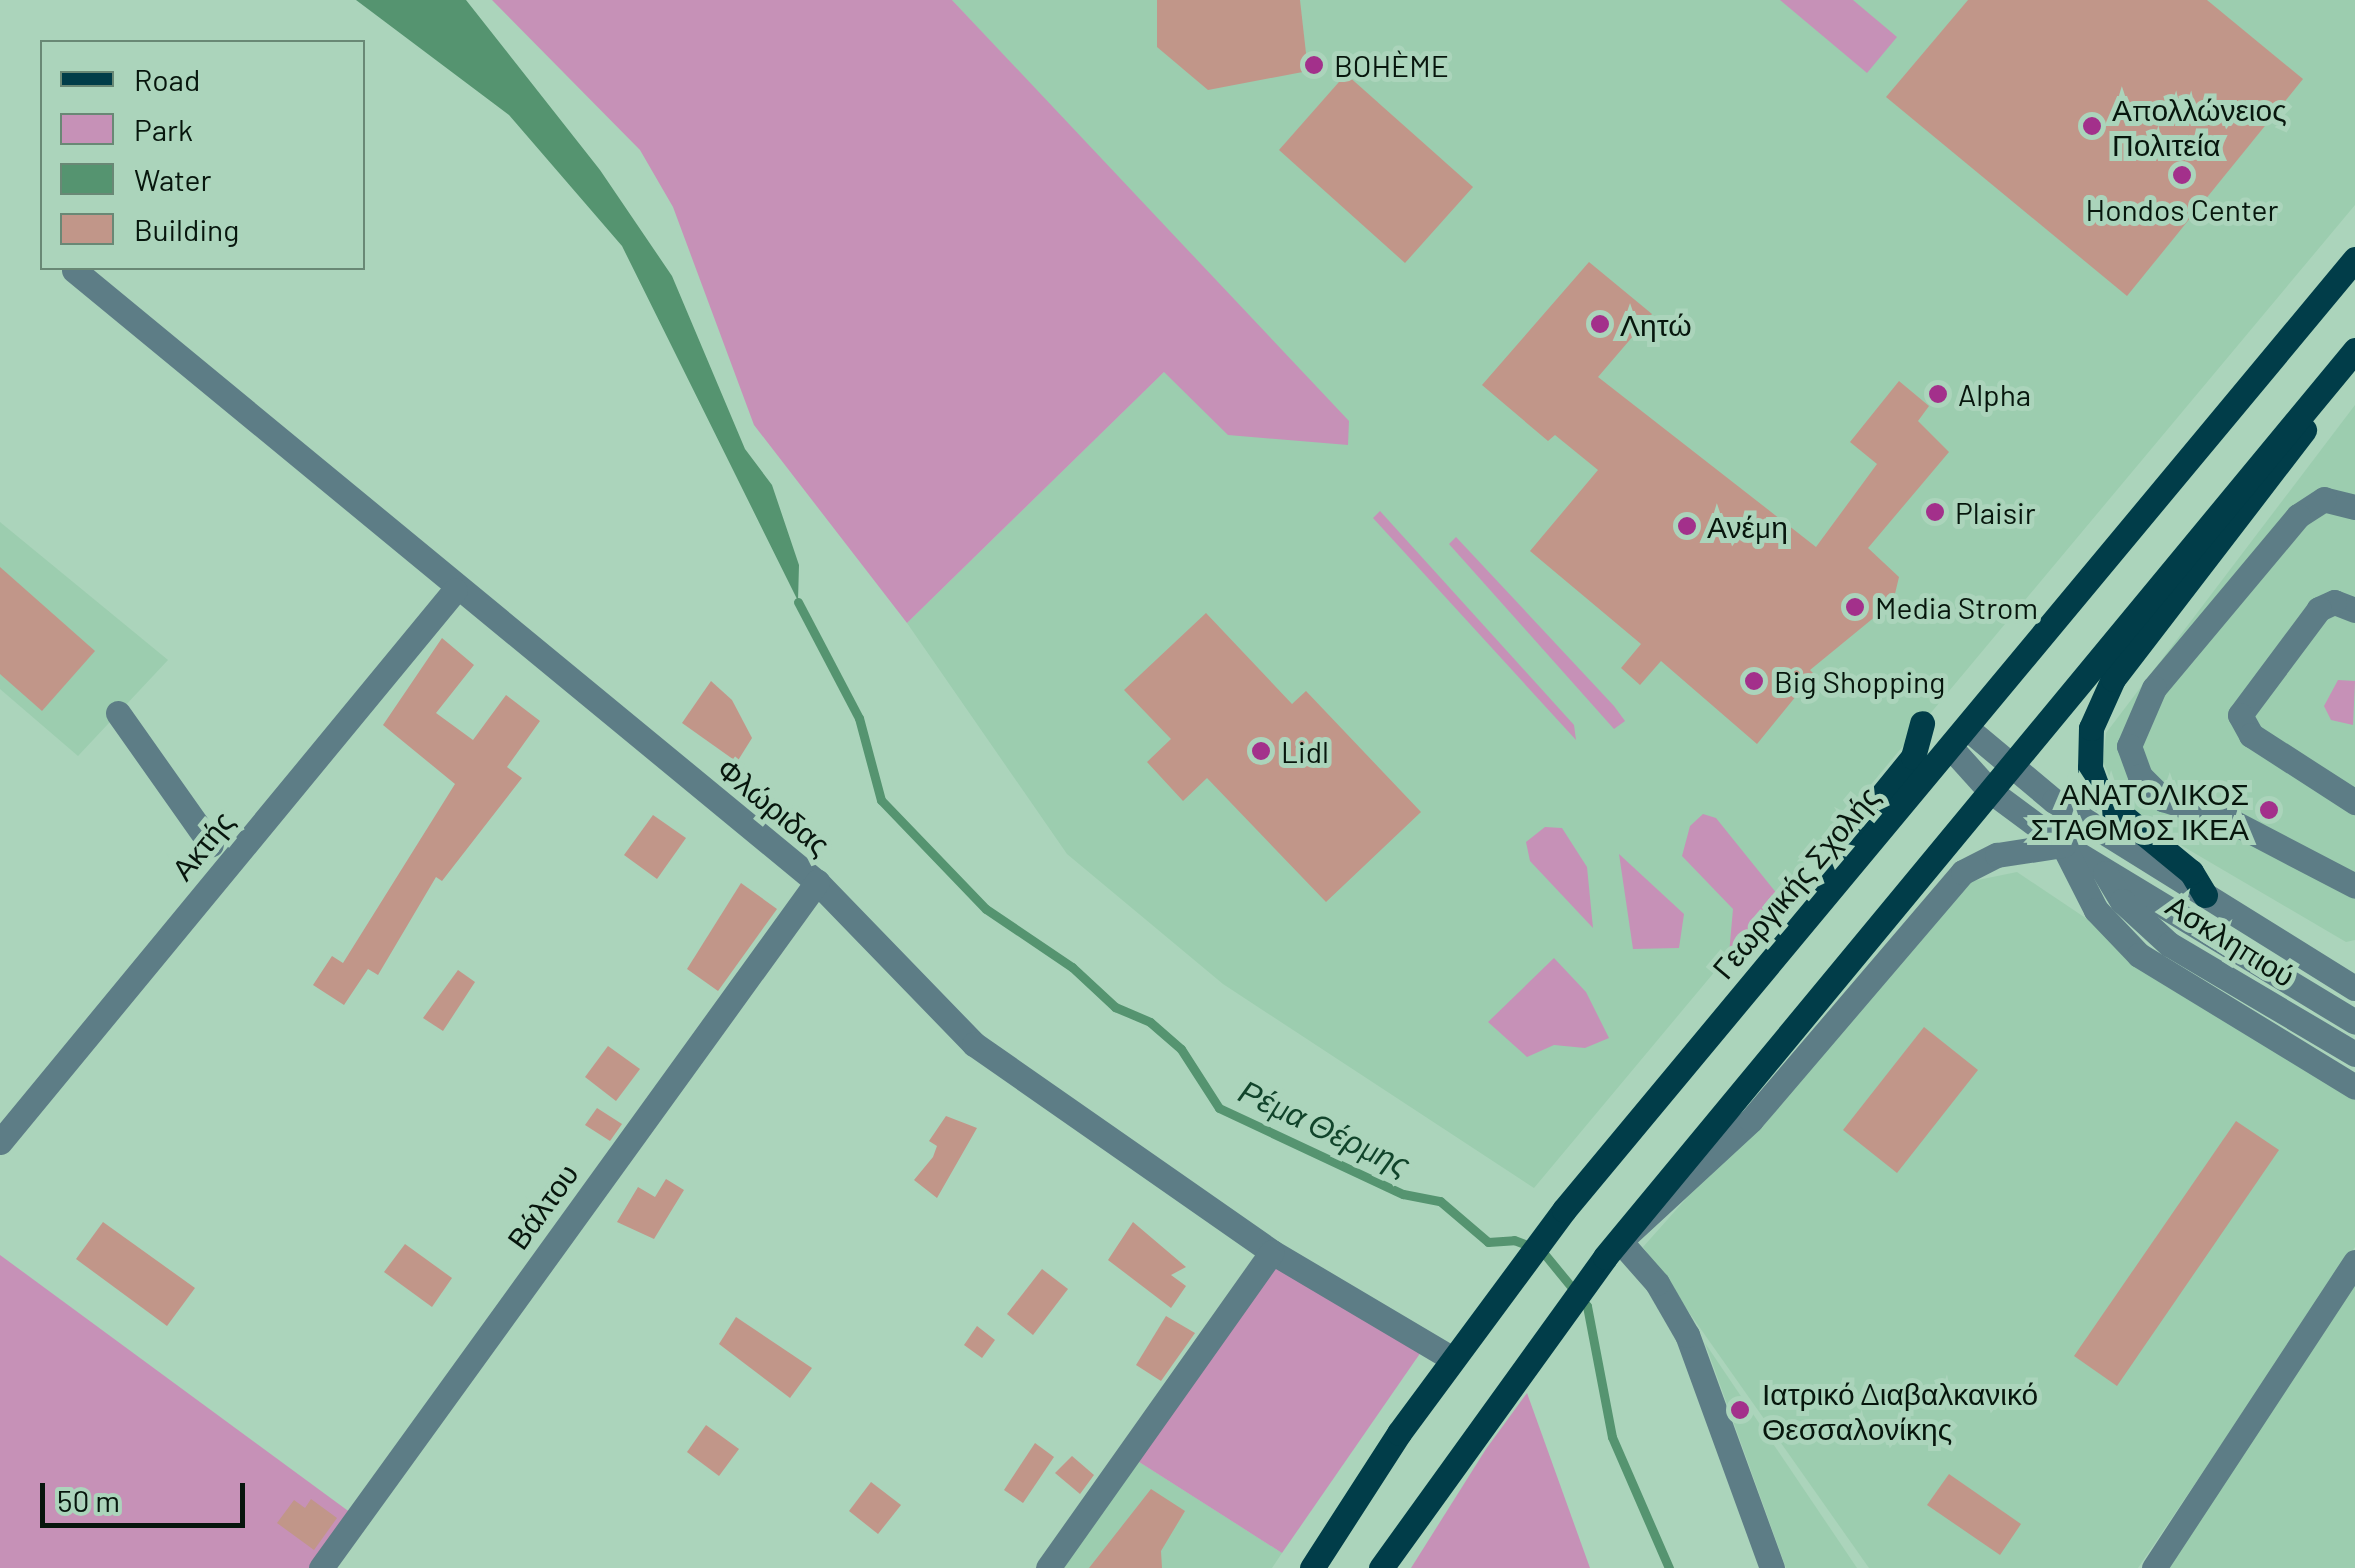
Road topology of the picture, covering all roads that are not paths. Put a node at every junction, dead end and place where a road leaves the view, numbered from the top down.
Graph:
1 (2355, 259) edge
2 (74, 270) dead end
3 (2355, 350) edge
4 (2334, 376) junction
5 (2355, 507) edge
6 (455, 590) junction
7 (2355, 610) edge
8 (2000, 692) junction
9 (118, 713) dead end
10 (1922, 723) dead end
11 (1960, 739) junction
12 (2000, 757) junction
13 (1988, 790) junction
14 (2355, 802) edge
15 (212, 845) dead end
16 (2062, 845) junction
17 (2103, 869) junction
18 (817, 882) junction
19 (2355, 886) edge
20 (2206, 895) junction
21 (1810, 916) junction
22 (2349, 981) edge
23 (2355, 1022) edge
24 (2355, 1054) edge
25 (2355, 1087) edge
26 (0, 1142) edge
27 (1613, 1249) junction
28 (1272, 1252) junction
29 (2355, 1262) edge
30 (1453, 1360) junction
31 (321, 1568) edge
32 (1048, 1568) edge
33 (1312, 1568) edge
34 (1380, 1568) edge
35 (1772, 1568) edge
36 (2154, 1568) edge

1 - 8 main road, Γεωργικής Σχολής
2 - 6 street, Φλώριδας
3 - 4 main road
4 - 12 main road
4 - 20 main road
5 - 19 street
6 - 18 street, Φλώριδας
6 - 26 street, Ακτής
7 - 14 street
8 - 11 main road, Γεωργικής Σχολής
8 - 12 street
9 - 15 street
10 - 21 main road
11 - 12 street, Ασκληπιού
11 - 13 street, Ασκληπιού
11 - 21 main road, Γεωργικής Σχολής
12 - 13 main road
12 - 20 street, Ασκληπιού
13 - 16 street, Ασκληπιού
13 - 27 main road
16 - 17 street, Ασκληπιού
16 - 25 street
16 - 27 street
17 - 23 street
17 - 24 street, Ασκληπιού
18 - 28 street, Φλώριδας
18 - 31 street, Βάλτου
20 - 22 street, Ασκληπιού
21 - 30 main road, Γεωργικής Σχολής
27 - 34 main road
27 - 35 street
28 - 30 street, Φλώριδας
28 - 32 street
29 - 36 street
30 - 33 main road, Γεωργικής Σχολής

